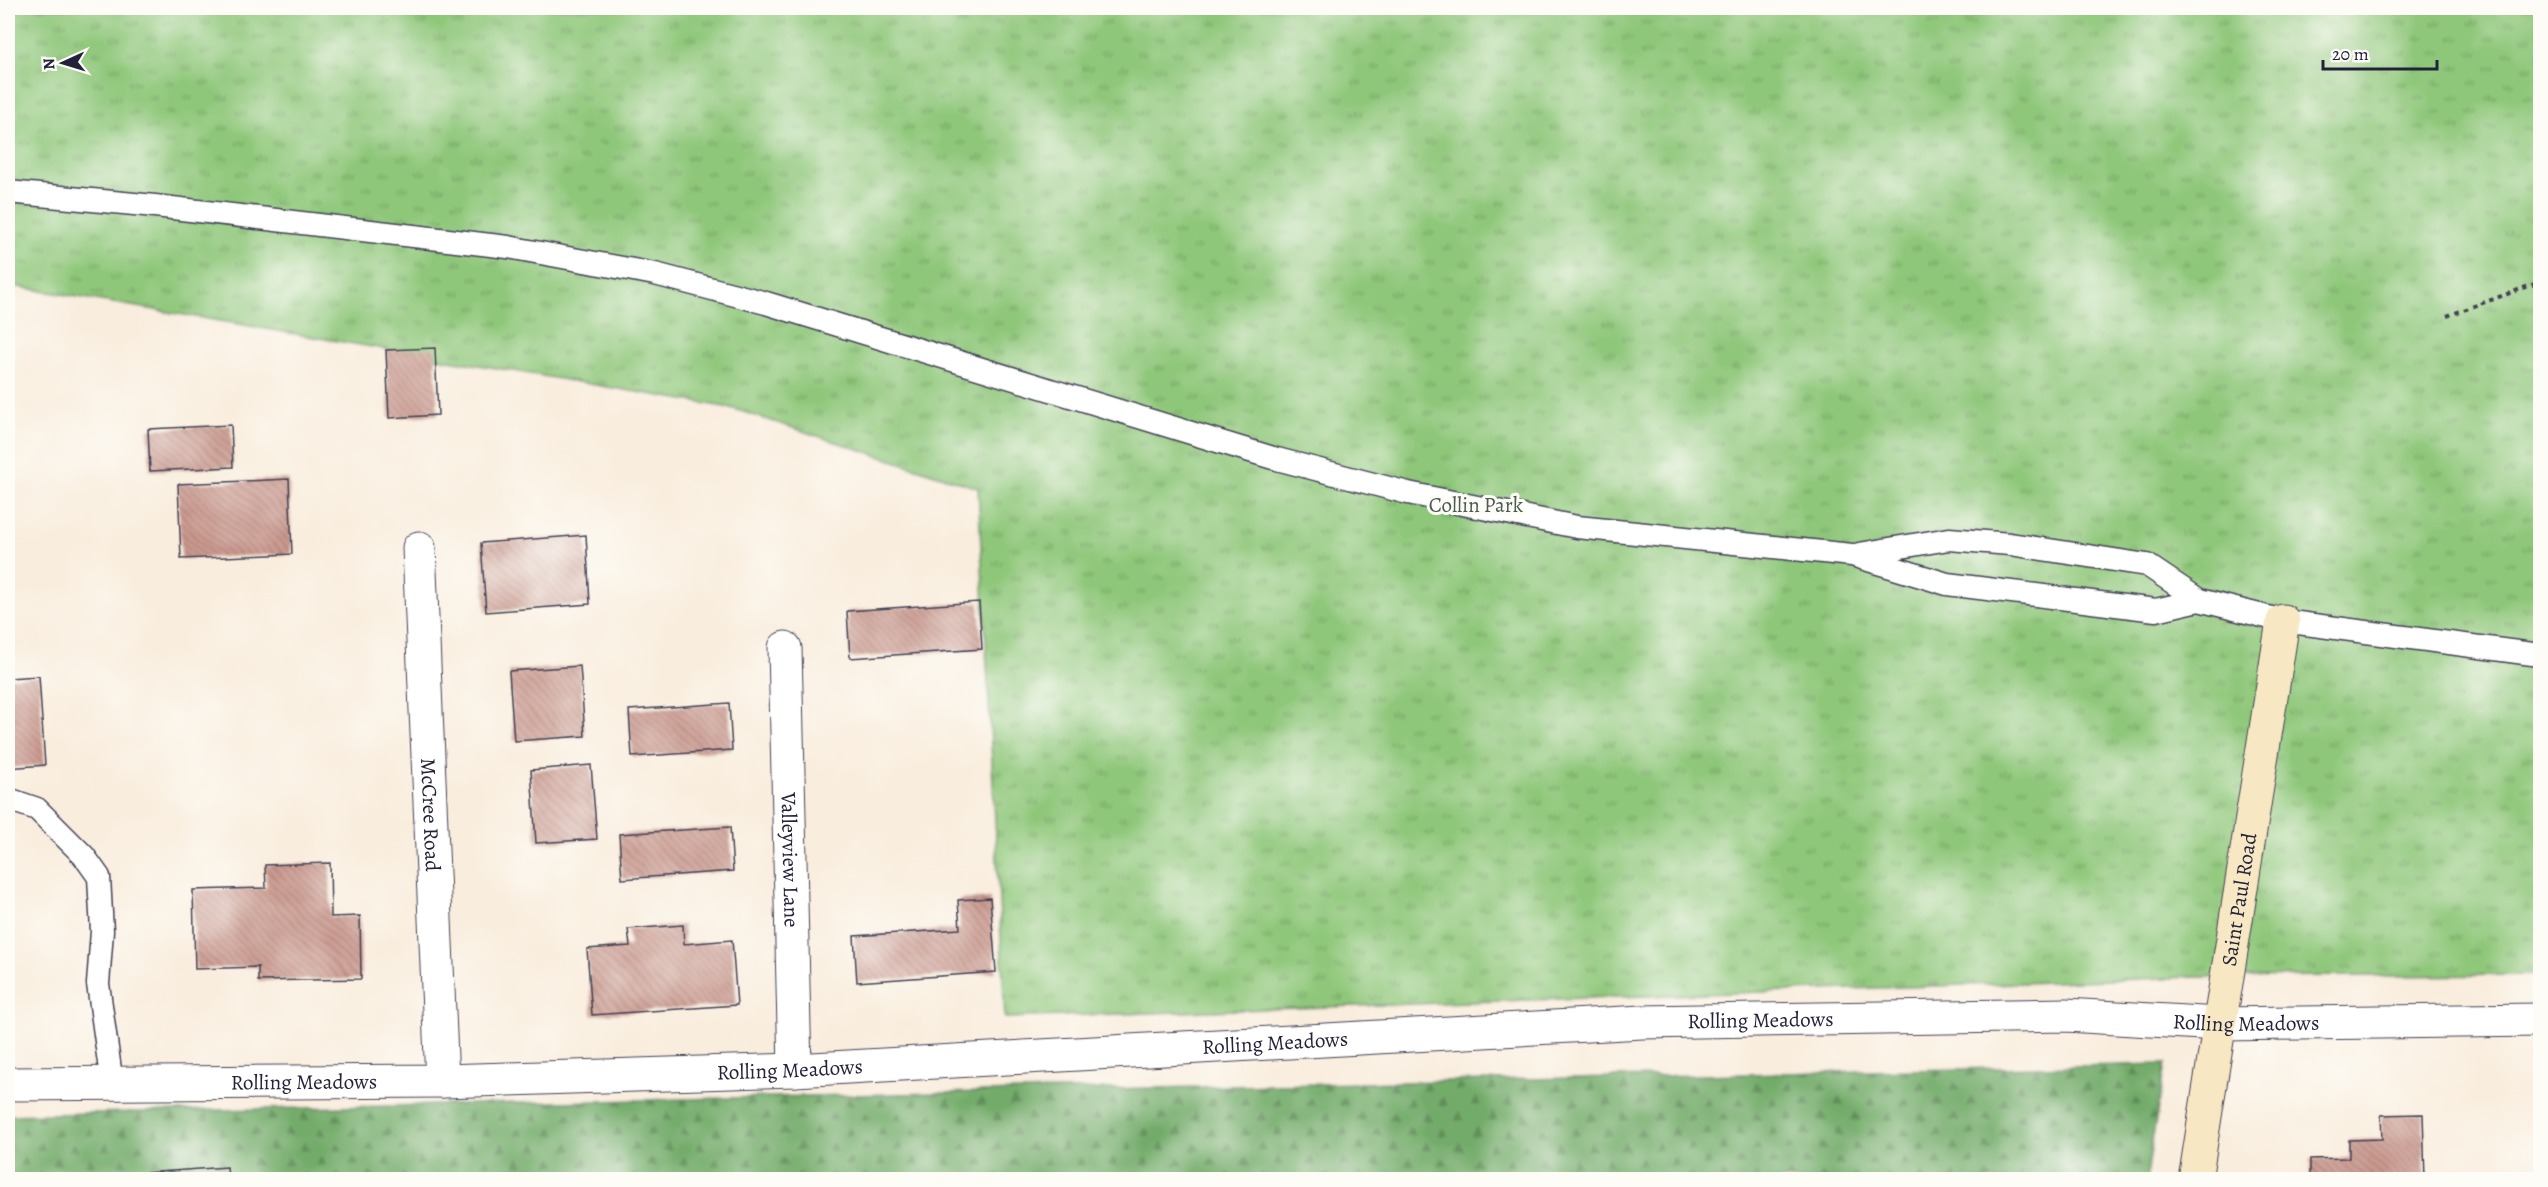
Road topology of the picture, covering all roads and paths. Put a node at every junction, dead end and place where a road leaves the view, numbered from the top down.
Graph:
1 (8, 192) edge
2 (2541, 282) edge
3 (2447, 316) dead end
4 (419, 548) dead end
5 (1852, 555) junction
6 (2199, 600) junction
7 (2283, 621) junction
8 (785, 648) dead end
9 (2541, 655) edge
10 (8, 799) edge
11 (2541, 1020) edge
12 (2219, 1024) junction
13 (795, 1070) junction
14 (442, 1081) junction
15 (8, 1084) edge
16 (112, 1084) junction
17 (2195, 1179) edge

1 - 5 lane
2 - 3 path
4 - 14 street, McCree Road
5 - 6 lane
5 - 6 lane
6 - 7 lane
7 - 9 lane
7 - 12 street, Saint Paul Road
8 - 13 street, Valleyview Lane
10 - 16 lane
11 - 12 street, Rolling Meadows
12 - 13 street, Rolling Meadows
12 - 17 street, Saint Paul Road
13 - 14 street, Rolling Meadows
14 - 16 street, Rolling Meadows
15 - 16 street, Rolling Meadows

